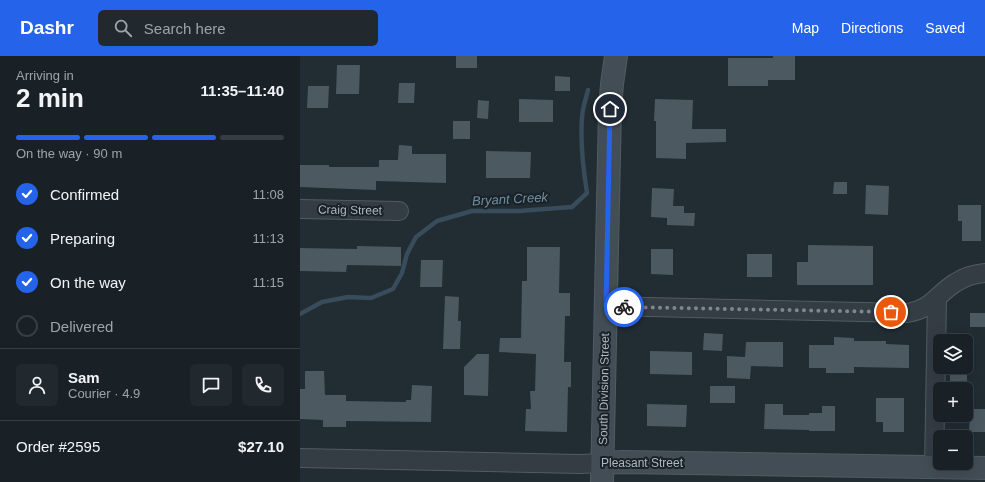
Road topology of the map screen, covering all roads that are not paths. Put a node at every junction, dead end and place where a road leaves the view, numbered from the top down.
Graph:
1 (616, 56) edge
2 (300, 209) edge
3 (399, 211) dead end
4 (985, 272) edge
5 (937, 298) junction
6 (606, 306) junction
7 (935, 430) edge
8 (300, 458) edge
9 (933, 467) edge
10 (973, 468) edge
11 (985, 468) edge
12 (602, 472) edge

1 - 6 street, South Division Street
2 - 3 street, Craig Street
4 - 5 street
5 - 6 street
5 - 7 street
6 - 12 street, South Division Street
8 - 12 street, Pleasant Street
9 - 12 street, Pleasant Street
10 - 11 street, Pleasant Street

